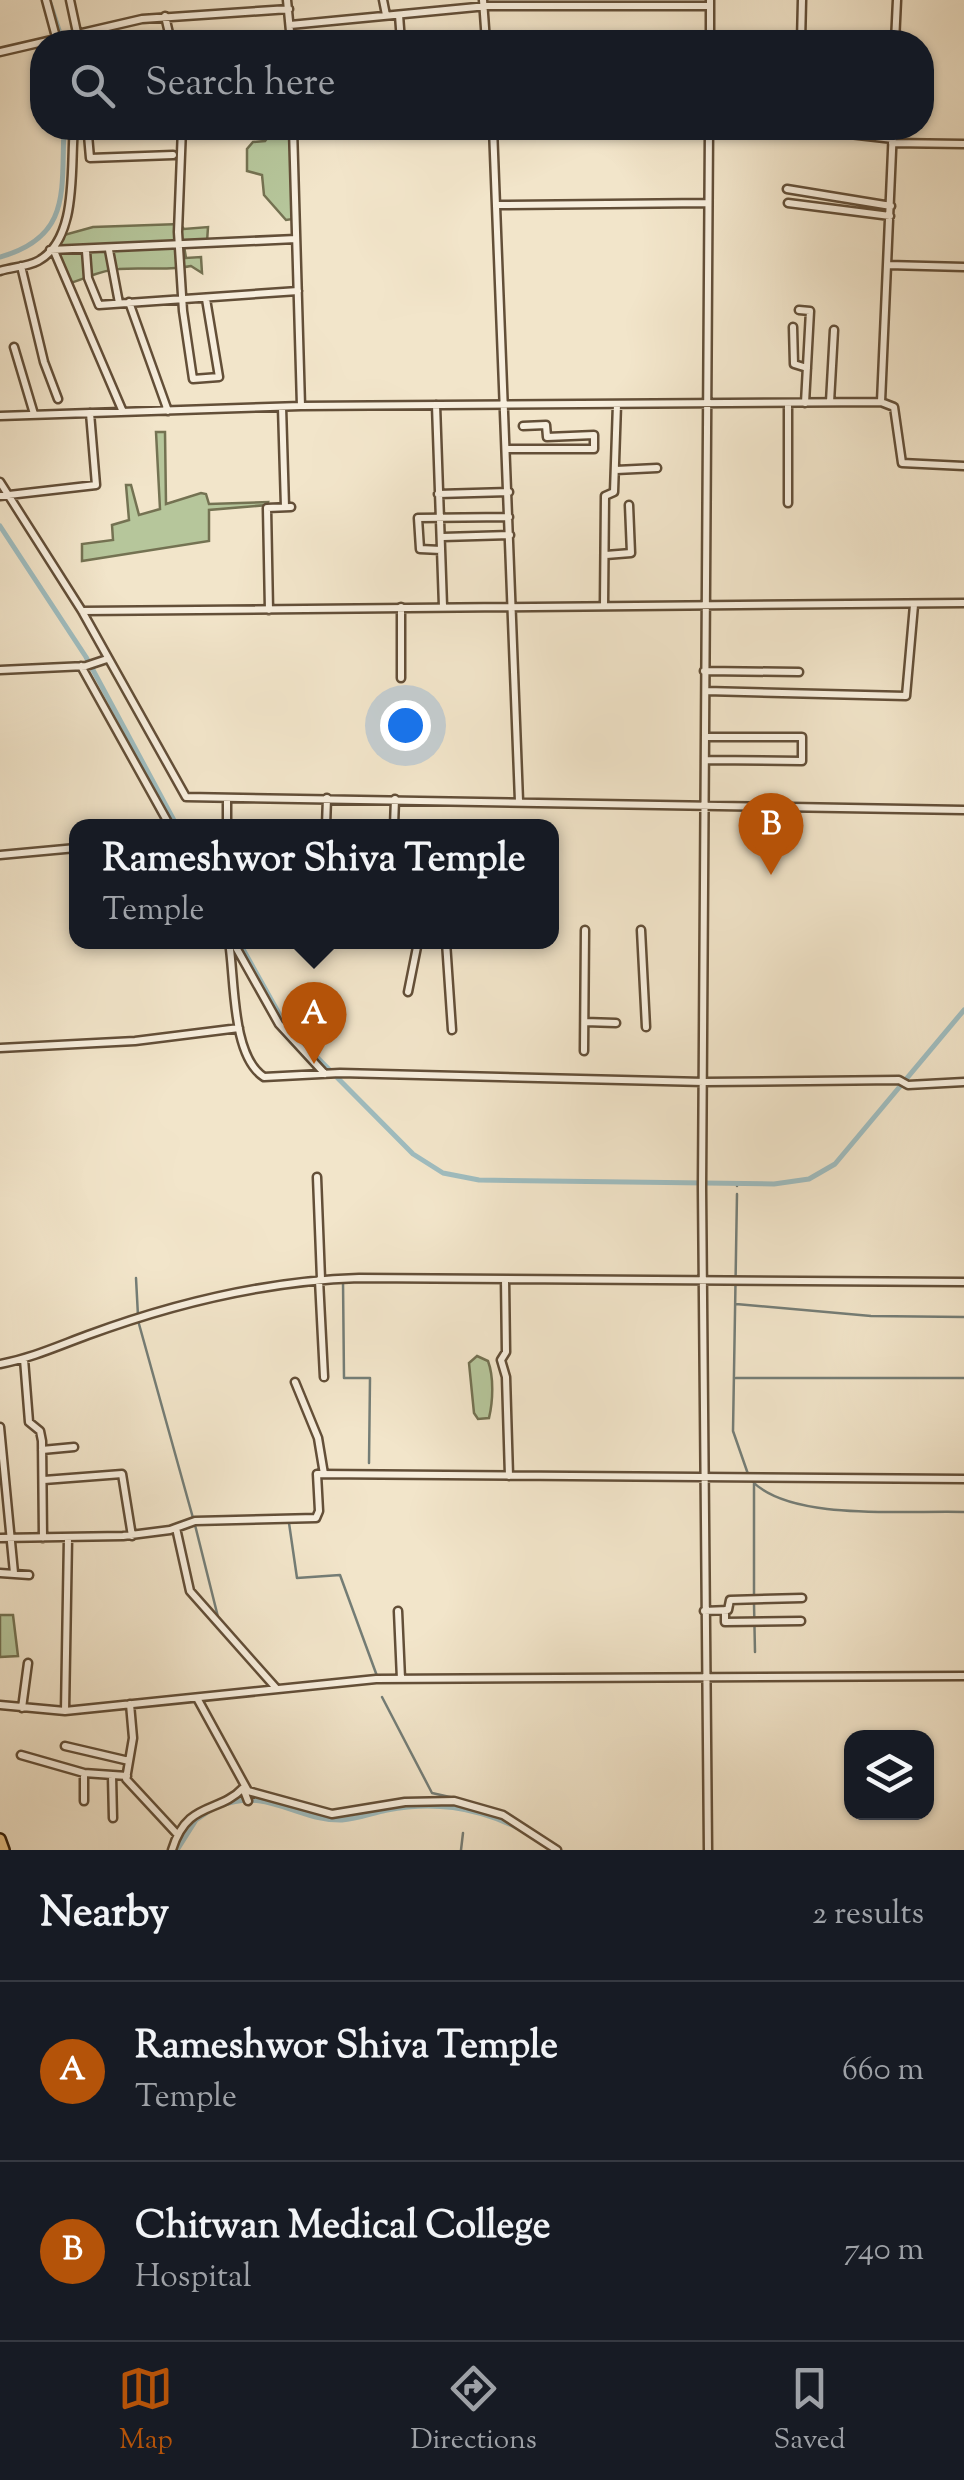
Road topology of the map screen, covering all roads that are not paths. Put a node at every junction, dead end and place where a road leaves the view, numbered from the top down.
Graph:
1 (46, 0) edge
2 (70, 0) edge
3 (383, 0) edge
4 (802, 0) edge
5 (897, 0) edge
6 (710, 3) edge
7 (288, 4) edge
8 (483, 4) edge
9 (386, 15) junction
10 (399, 15) junction
11 (165, 16) junction
12 (290, 25) junction
13 (57, 30) edge
14 (79, 30) joint
15 (168, 30) edge
16 (290, 30) edge
17 (401, 30) edge
18 (485, 30) edge
19 (710, 30) edge
20 (801, 30) edge
21 (896, 30) edge
22 (30, 44) edge
23 (0, 52) edge
24 (73, 140) edge
25 (88, 140) edge
26 (182, 140) edge
27 (293, 140) edge
28 (494, 140) edge
29 (709, 140) edge
30 (885, 140) edge
31 (892, 141) junction
32 (964, 144) edge
33 (173, 155) dead end
34 (787, 189) dead end
35 (707, 202) junction
36 (788, 203) dead end
37 (499, 205) junction
38 (891, 206) junction
39 (890, 216) junction
40 (296, 239) junction
41 (180, 248) junction
42 (52, 250) junction
43 (86, 250) junction
44 (109, 250) junction
45 (888, 265) junction
46 (21, 266) junction
47 (964, 268) edge
48 (0, 271) edge
49 (298, 291) junction
50 (206, 299) junction
51 (182, 301) junction
52 (129, 302) junction
53 (119, 303) junction
54 (800, 310) dead end
55 (793, 327) dead end
56 (834, 330) dead end
57 (14, 347) dead end
58 (807, 368) junction
59 (58, 399) dead end
60 (805, 402) junction
61 (830, 402) junction
62 (881, 402) junction
63 (788, 403) junction
64 (506, 404) junction
65 (617, 404) junction
66 (707, 404) junction
67 (436, 405) junction
68 (282, 406) junction
69 (301, 406) junction
70 (168, 411) junction
71 (123, 412) junction
72 (90, 413) junction
73 (34, 414) junction
74 (0, 416) edge
75 (523, 426) dead end
76 (508, 449) junction
77 (964, 466) edge
78 (657, 468) dead end
79 (616, 470) junction
80 (0, 482) edge
81 (509, 492) junction
82 (438, 494) junction
83 (4, 497) edge
84 (788, 503) dead end
85 (629, 505) dead end
86 (441, 516) junction
87 (509, 517) junction
88 (510, 535) junction
89 (444, 538) junction
90 (441, 550) junction
91 (606, 555) junction
92 (914, 604) junction
93 (964, 604) edge
94 (514, 605) junction
95 (604, 605) junction
96 (707, 605) junction
97 (443, 606) junction
98 (401, 607) junction
99 (269, 610) junction
100 (82, 611) junction
101 (107, 659) junction
102 (86, 665) junction
103 (0, 670) edge
104 (704, 671) junction
105 (798, 672) dead end
106 (401, 678) dead end
107 (706, 691) junction
108 (707, 737) junction
109 (706, 760) junction
110 (227, 798) junction
111 (328, 798) junction
112 (395, 799) junction
113 (519, 801) junction
114 (705, 804) junction
115 (964, 810) edge
116 (166, 819) edge
117 (228, 819) edge
118 (326, 819) edge
119 (394, 819) edge
120 (69, 849) edge
121 (0, 854) edge
122 (585, 930) dead end
123 (641, 930) dead end
124 (232, 949) edge
125 (235, 949) edge
126 (417, 949) edge
127 (446, 949) edge
128 (408, 992) dead end
129 (584, 1022) junction
130 (616, 1023) dead end
131 (646, 1027) dead end
132 (239, 1028) junction
133 (452, 1030) dead end
134 (0, 1048) edge
135 (584, 1051) dead end
136 (328, 1074) junction
137 (704, 1082) junction
138 (964, 1082) edge
139 (317, 1177) dead end
140 (505, 1279) junction
141 (320, 1280) junction
142 (706, 1280) junction
143 (964, 1282) edge
144 (24, 1359) junction
145 (0, 1364) edge
146 (324, 1378) dead end
147 (295, 1382) dead end
148 (0, 1426) edge
149 (74, 1448) dead end
150 (42, 1450) junction
151 (1, 1452) edge
152 (3, 1474) edge
153 (324, 1474) junction
154 (509, 1476) junction
155 (706, 1479) junction
156 (964, 1479) edge
157 (44, 1480) junction
158 (176, 1528) junction
159 (132, 1536) junction
160 (0, 1538) edge
161 (12, 1538) junction
162 (43, 1538) junction
163 (68, 1538) junction
164 (0, 1573) edge
165 (14, 1574) junction
166 (29, 1575) dead end
167 (802, 1598) dead end
168 (398, 1610) dead end
169 (704, 1610) junction
170 (725, 1610) junction
171 (801, 1621) dead end
172 (28, 1663) dead end
173 (704, 1676) junction
174 (964, 1676) edge
175 (401, 1679) junction
176 (276, 1688) junction
177 (197, 1698) junction
178 (0, 1704) edge
179 (130, 1704) junction
180 (22, 1708) junction
181 (66, 1711) junction
182 (66, 1746) dead end
183 (22, 1756) dead end
184 (128, 1761) junction
185 (84, 1773) junction
186 (112, 1776) junction
187 (127, 1776) junction
188 (246, 1795) junction
189 (84, 1801) dead end
190 (113, 1818) dead end
191 (177, 1834) junction
192 (0, 1840) edge
193 (4, 1850) edge
194 (172, 1850) edge
195 (557, 1850) edge
196 (708, 1850) edge

1 - 13 street
2 - 14 street
3 - 9 street
4 - 20 street
5 - 21 street
6 - 8 street
6 - 19 street
7 - 11 street
7 - 12 street
8 - 10 street
8 - 18 street
9 - 10 street
9 - 12 street
10 - 17 street
11 - 14 street
11 - 15 street
12 - 16 street
22 - 23 street
24 - 42 street
25 - 33 street
26 - 41 street
27 - 40 street
28 - 37 street
29 - 35 street
30 - 31 street
31 - 32 street
31 - 38 street
34 - 38 street
35 - 37 street
35 - 66 street
36 - 39 street
37 - 64 street
38 - 39 street
39 - 45 street
40 - 41 street
40 - 49 street
41 - 44 street
41 - 51 street
42 - 43 street
42 - 46 street
42 - 71 street
43 - 44 street
43 - 53 street
44 - 53 street
45 - 47 street
45 - 62 street
46 - 48 street
46 - 59 street
49 - 50 street
49 - 69 street
50 - 51 street
50 - 51 street
51 - 52 street
52 - 53 street
52 - 70 street
54 - 58 street
55 - 58 street
56 - 61 street
57 - 73 street
58 - 60 street
60 - 61 street
60 - 63 street
61 - 62 street
62 - 77 street
63 - 66 street
63 - 84 street
64 - 65 street
64 - 67 street
64 - 76 street
65 - 66 street
65 - 79 street
66 - 96 street
67 - 69 street
67 - 82 street
68 - 69 street
68 - 70 street
68 - 99 street
70 - 71 street
71 - 72 street
72 - 73 street
72 - 83 street
73 - 74 street
75 - 76 street
76 - 81 street
78 - 79 street
79 - 91 street
80 - 83 street
81 - 82 street
81 - 87 street
82 - 86 street
83 - 100 street
85 - 91 street
86 - 87 street
86 - 89 street
86 - 90 street
87 - 88 street
88 - 89 street
88 - 94 street
89 - 90 street
90 - 97 street
91 - 95 street
92 - 93 street
92 - 96 street
92 - 107 street
94 - 95 street
94 - 97 street
94 - 113 street
95 - 96 street
96 - 104 street
97 - 98 street
98 - 99 street
98 - 106 street
99 - 100 street
100 - 101 street
101 - 102 street
101 - 110 street
102 - 103 street
102 - 116 street
104 - 105 street
104 - 107 street
107 - 108 street
108 - 109 street
108 - 109 street
109 - 114 street
110 - 111 street
110 - 117 street
111 - 112 street
111 - 118 street
112 - 113 street
112 - 119 street
113 - 114 street
114 - 115 street
114 - 137 street
120 - 121 street
122 - 129 street
123 - 131 street
124 - 132 street
125 - 136 street
126 - 128 street
127 - 133 street
129 - 130 street
129 - 135 street
132 - 134 street
132 - 136 street
136 - 137 street
137 - 138 street
137 - 142 street
139 - 141 street
140 - 141 street
140 - 142 street
140 - 154 street
141 - 144 street
141 - 146 street
142 - 143 street
142 - 155 street
144 - 145 street
144 - 150 street
147 - 153 street
148 - 151 street
149 - 150 street
150 - 157 street
151 - 152 street
152 - 161 street
153 - 154 street
153 - 158 street
154 - 155 street
155 - 156 street
155 - 169 street
157 - 159 street
157 - 162 street
158 - 159 street
158 - 176 street
159 - 163 street
160 - 161 street
161 - 162 street
161 - 165 street
162 - 163 street
163 - 181 street
164 - 165 street
165 - 166 street
167 - 170 street
168 - 175 street
169 - 170 street
169 - 173 street
170 - 171 street
172 - 180 street
173 - 174 street
173 - 175 street
173 - 196 street
175 - 176 street
176 - 177 street
177 - 179 street
177 - 188 street
178 - 180 street
179 - 181 street
179 - 184 street
180 - 181 street
182 - 184 street
183 - 185 street
184 - 187 street
185 - 186 street
185 - 189 street
186 - 187 street
186 - 190 street
187 - 191 street
188 - 191 street
188 - 195 street
191 - 194 street
192 - 193 main road

